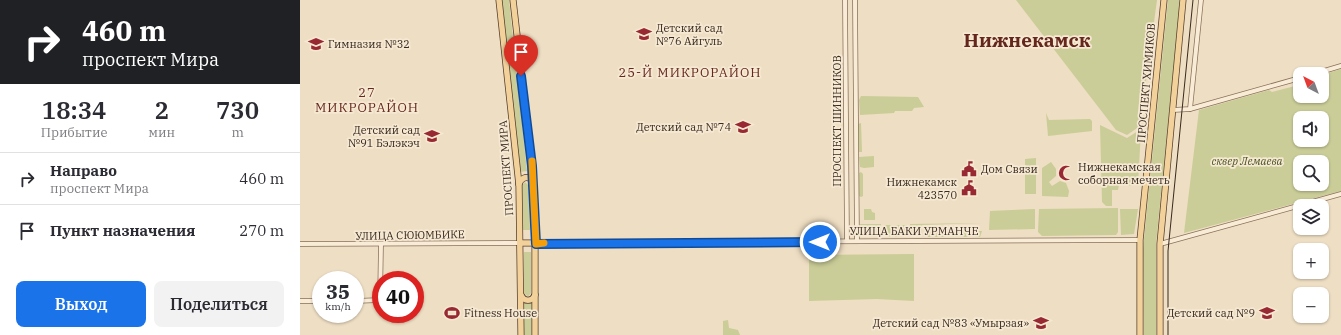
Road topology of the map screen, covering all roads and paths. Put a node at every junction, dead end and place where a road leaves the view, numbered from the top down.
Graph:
1 (499, 0) edge
2 (513, 0) edge
3 (845, 0) edge
4 (855, 0) edge
5 (1164, 0) edge
6 (1183, 0) edge
7 (1201, 0) edge
8 (1341, 66) edge
9 (1329, 70) edge
10 (1293, 80) edge
11 (1190, 109) junction
12 (1173, 110) junction
13 (533, 184) junction
14 (519, 185) junction
15 (1341, 194) edge
16 (1140, 240) junction
17 (846, 241) junction
18 (857, 241) junction
19 (520, 243) junction
20 (300, 244) edge
21 (381, 244) junction
22 (536, 244) junction
23 (1160, 244) junction
24 (520, 293) junction
25 (535, 293) junction
26 (300, 301) edge
27 (312, 301) edge
28 (364, 301) edge
29 (521, 335) edge
30 (535, 335) edge
31 (1140, 335) edge
32 (1160, 335) edge

1 - 14 main road, ПРОСПЕКТ МИРА
2 - 13 main road
3 - 17 street, ПРОСПЕКТ ШИННИКОВ
4 - 18 street, ПРОСПЕКТ ШИННИКОВ
5 - 16 main road, ПРОСПЕКТ ХИМИКОВ
6 - 12 main road
7 - 11 street
8 - 9 street
10 - 11 street
11 - 12 street
12 - 23 main road
13 - 14 main road
13 - 22 main road
14 - 19 main road, ПРОСПЕКТ МИРА
15 - 23 street
16 - 18 street, УЛИЦА БАКИ УРМАНЧЕ
16 - 31 main road, ПРОСПЕКТ ХИМИКОВ
17 - 18 street, УЛИЦА БАКИ УРМАНЧЕ
17 - 22 street, УЛИЦА БАКИ УРМАНЧЕ
19 - 21 street, УЛИЦА СЮЮМБИКЕ
19 - 22 main road, УЛИЦА БАКИ УРМАНЧЕ
19 - 24 main road, ПРОСПЕКТ МИРА
20 - 21 street, УЛИЦА СЮЮМБИКЕ
21 - 28 street
22 - 25 main road
23 - 32 main road
24 - 25 main road
24 - 29 main road, ПРОСПЕКТ МИРА
25 - 30 main road
26 - 27 street

